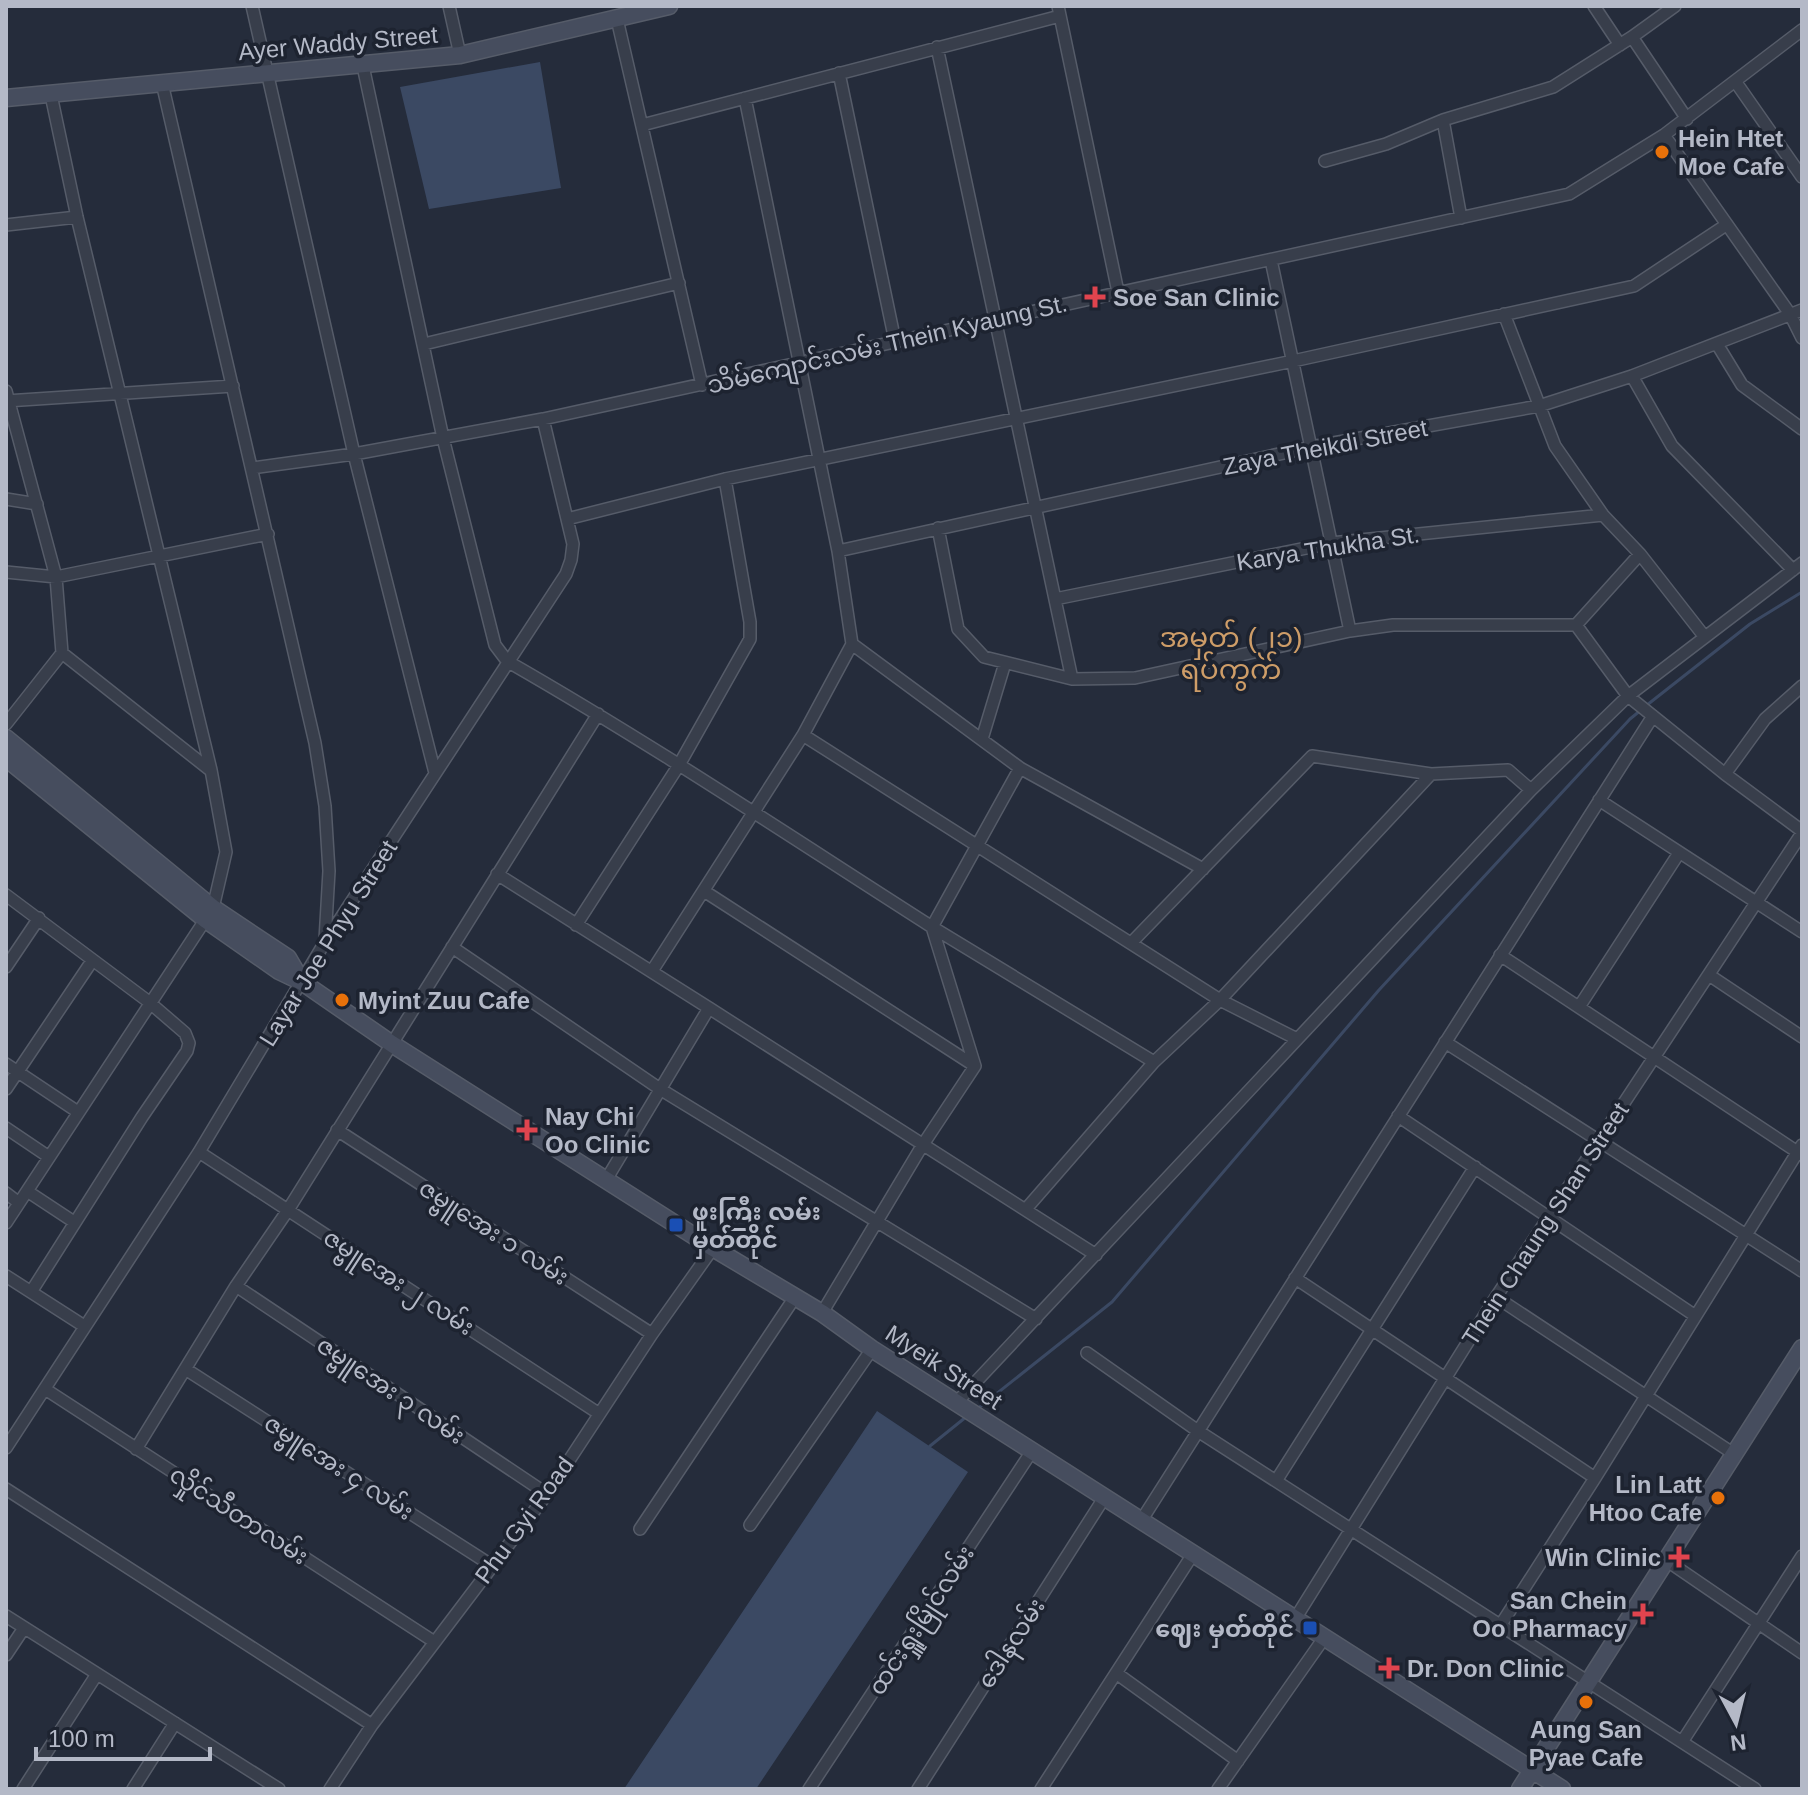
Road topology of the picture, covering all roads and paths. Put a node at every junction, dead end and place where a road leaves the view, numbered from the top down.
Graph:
1 (252, 6) edge
2 (449, 6) edge
3 (669, 6) edge
4 (1594, 6) edge
5 (1675, 6) edge
6 (1059, 11) edge
7 (617, 19) junction
8 (1802, 30) edge
9 (1632, 37) junction
10 (1620, 45) junction
11 (937, 47) junction
12 (460, 55) junction
13 (363, 66) junction
14 (839, 73) junction
15 (269, 74) junction
16 (1735, 81) junction
17 (162, 83) junction
18 (51, 95) junction
19 (6, 98) edge
20 (745, 98) junction
21 (1687, 119) junction
22 (1443, 120) junction
23 (642, 125) junction
24 (1664, 135) junction
25 (1325, 161) dead end
26 (1802, 177) edge
27 (77, 217) junction
28 (1461, 218) junction
29 (6, 225) edge
30 (1726, 225) junction
31 (1271, 260) junction
32 (679, 283) junction
33 (1118, 292) junction
34 (1802, 310) edge
35 (1504, 314) junction
36 (1790, 314) junction
37 (995, 319) junction
38 (1802, 338) edge
39 (895, 341) junction
40 (424, 344) junction
41 (1717, 344) junction
42 (1293, 361) junction
43 (798, 362) junction
44 (1632, 376) junction
45 (702, 385) junction
46 (233, 386) junction
47 (121, 394) junction
48 (7, 397) edge
49 (1539, 406) junction
50 (543, 419) junction
51 (1016, 419) junction
52 (1802, 429) edge
53 (443, 438) junction
54 (1311, 447) junction
55 (354, 454) junction
56 (819, 460) junction
57 (252, 468) junction
58 (725, 479) junction
59 (6, 499) edge
60 (37, 504) junction
61 (1035, 507) junction
62 (1603, 515) junction
63 (567, 519) junction
64 (938, 528) junction
65 (268, 534) junction
66 (1331, 543) junction
67 (838, 551) junction
68 (1640, 554) junction
69 (160, 557) junction
70 (1798, 566) edge
71 (6, 572) edge
72 (56, 577) junction
73 (1055, 599) junction
74 (1576, 625) junction
75 (1350, 631) junction
76 (1704, 636) junction
77 (852, 644) junction
78 (62, 653) junction
79 (507, 661) junction
80 (1005, 663) junction
81 (1072, 679) junction
82 (1802, 686) edge
83 (1633, 700) junction
84 (598, 714) junction
85 (1652, 714) junction
86 (6, 724) edge
87 (803, 735) junction
88 (6, 738) edge
89 (982, 739) junction
90 (6, 758) edge
91 (679, 765) junction
92 (1020, 768) junction
93 (211, 770) junction
94 (435, 773) junction
95 (1431, 774) junction
96 (1725, 774) junction
97 (1531, 790) junction
98 (1599, 800) junction
99 (754, 813) junction
100 (1802, 832) edge
101 (977, 845) junction
102 (1679, 853) junction
103 (1203, 869) junction
104 (497, 874) junction
105 (704, 891) junction
106 (6, 895) edge
107 (1756, 903) junction
108 (209, 914) junction
109 (39, 918) junction
110 (576, 925) junction
111 (932, 927) junction
112 (1802, 932) edge
113 (325, 942) junction
114 (1132, 942) junction
115 (452, 947) junction
116 (1500, 955) junction
117 (92, 961) junction
118 (6, 967) edge
119 (652, 971) junction
120 (1709, 975) junction
121 (302, 982) junction
122 (1220, 1000) junction
123 (149, 1002) junction
124 (1579, 1007) junction
125 (709, 1008) junction
126 (1802, 1037) edge
127 (1297, 1039) junction
128 (1445, 1042) junction
129 (392, 1044) junction
130 (1655, 1057) junction
131 (1154, 1062) junction
132 (6, 1064) edge
133 (975, 1066) junction
134 (18, 1072) junction
135 (6, 1089) edge
136 (660, 1089) junction
137 (78, 1112) junction
138 (1398, 1116) junction
139 (6, 1128) edge
140 (337, 1130) junction
141 (1600, 1141) junction
142 (922, 1146) junction
143 (1800, 1151) edge
144 (199, 1152) junction
145 (49, 1157) junction
146 (1475, 1167) junction
147 (606, 1180) junction
148 (27, 1191) junction
149 (6, 1193) edge
150 (19, 1203) junction
151 (1026, 1209) junction
152 (288, 1210) junction
153 (1549, 1217) junction
154 (877, 1221) junction
155 (74, 1222) junction
156 (6, 1223) edge
157 (1745, 1235) junction
158 (713, 1248) junction
159 (1096, 1255) junction
160 (1802, 1271) edge
161 (6, 1276) edge
162 (1295, 1278) junction
163 (236, 1286) junction
164 (31, 1292) junction
165 (795, 1297) junction
166 (1496, 1297) junction
167 (822, 1313) junction
168 (1694, 1315) junction
169 (1036, 1319) junction
170 (84, 1326) junction
171 (1372, 1330) junction
172 (652, 1334) junction
173 (1802, 1348) edge
174 (872, 1349) junction
175 (1087, 1353) dead end
176 (187, 1370) junction
177 (1445, 1378) junction
178 (45, 1389) junction
179 (1644, 1396) junction
180 (956, 1403) junction
181 (598, 1413) junction
182 (1198, 1431) junction
183 (6, 1448) edge
184 (136, 1449) junction
185 (1032, 1451) junction
186 (1734, 1454) junction
187 (1595, 1478) junction
188 (1276, 1481) junction
189 (6, 1489) edge
190 (547, 1494) junction
191 (1104, 1498) junction
192 (1141, 1521) junction
193 (750, 1525) dead end
194 (640, 1529) dead end
195 (1350, 1529) junction
196 (1193, 1554) junction
197 (1802, 1556) edge
198 (1666, 1560) junction
199 (491, 1565) junction
200 (6, 1616) edge
201 (1295, 1619) junction
202 (1758, 1623) junction
203 (1500, 1626) junction
204 (24, 1628) junction
205 (1324, 1638) junction
206 (433, 1641) junction
207 (1802, 1653) edge
208 (6, 1655) edge
209 (1116, 1673) junction
210 (97, 1674) junction
211 (1588, 1683) junction
212 (175, 1723) junction
213 (372, 1725) junction
214 (1682, 1742) junction
215 (1238, 1761) junction
216 (1532, 1770) junction
217 (262, 1778) junction
218 (23, 1789) edge
219 (133, 1789) edge
220 (255, 1789) edge
221 (279, 1789) edge
222 (330, 1789) edge
223 (809, 1789) edge
224 (918, 1789) edge
225 (1041, 1789) edge
226 (1218, 1789) edge
227 (1520, 1789) edge
228 (1562, 1789) edge
229 (1755, 1789) edge

1 - 15 street
2 - 12 street
3 - 7 street, Ayer Waddy Street
4 - 10 street
5 - 9 street
6 - 11 street
6 - 33 street
7 - 12 street, Ayer Waddy Street
7 - 23 street
8 - 16 street, သိမ်ကျောင်းလမ်း Thein Kyaung St.
9 - 10 street
9 - 21 street
10 - 22 street
11 - 14 street
11 - 37 street
12 - 13 street, Ayer Waddy Street
13 - 15 street, Ayer Waddy Street
13 - 40 street
14 - 20 street
14 - 39 street
15 - 17 street, Ayer Waddy Street
15 - 55 street
16 - 21 street, သိမ်ကျောင်းလမ်း Thein Kyaung St.
16 - 26 street
17 - 18 street, Ayer Waddy Street
17 - 46 street
18 - 19 street, Ayer Waddy Street
18 - 27 street
20 - 23 street
20 - 43 street
21 - 24 street, သိမ်ကျောင်းလမ်း Thein Kyaung St.
22 - 25 street
22 - 28 street
23 - 32 street
24 - 28 street, သိမ်ကျောင်းလမ်း Thein Kyaung St.
24 - 30 street
27 - 29 street
27 - 47 street
28 - 31 street, သိမ်ကျောင်းလမ်း Thein Kyaung St.
30 - 35 street
30 - 36 street
31 - 33 street, သိမ်ကျောင်းလမ်း Thein Kyaung St.
31 - 42 street
32 - 40 street
32 - 45 street
33 - 37 street, သိမ်ကျောင်းလမ်း Thein Kyaung St.
34 - 36 street, Zaya Theikdi Street
35 - 42 street
35 - 49 street
36 - 38 street
36 - 41 street, Zaya Theikdi Street
37 - 39 street, သိမ်ကျောင်းလမ်း Thein Kyaung St.
37 - 51 street
39 - 43 street, သိမ်ကျောင်းလမ်း Thein Kyaung St.
40 - 53 street
41 - 44 street, Zaya Theikdi Street
41 - 52 street
42 - 51 street
42 - 54 street
43 - 45 street, သိမ်ကျောင်းလမ်း Thein Kyaung St.
43 - 56 street
44 - 49 street, Zaya Theikdi Street
44 - 70 street
45 - 50 street, သိမ်ကျောင်းလမ်း Thein Kyaung St.
46 - 47 street
46 - 57 street
47 - 48 street
47 - 69 street
48 - 60 street
49 - 54 street, Zaya Theikdi Street
49 - 62 street
50 - 53 street, သိမ်ကျောင်းလမ်း Thein Kyaung St.
50 - 63 street, Layar Joe Phyu Street
51 - 56 street
51 - 61 street
53 - 55 street, သိမ်ကျောင်းလမ်း Thein Kyaung St.
53 - 79 street
54 - 61 street, Zaya Theikdi Street
54 - 66 street
55 - 57 street, သိမ်ကျောင်းလမ်း Thein Kyaung St.
55 - 94 street
56 - 58 street
56 - 67 street
57 - 65 street
58 - 63 street
58 - 91 street
59 - 60 street
60 - 72 street
61 - 64 street, Zaya Theikdi Street
61 - 73 street
62 - 66 street, Karya Thukha St.
62 - 68 street
63 - 79 street, Layar Joe Phyu Street
64 - 67 street, Zaya Theikdi Street
64 - 80 street
65 - 69 street
65 - 113 street
66 - 73 street, Karya Thukha St.
66 - 75 street
67 - 77 street
68 - 74 street
68 - 76 street
69 - 72 street
69 - 93 street
70 - 76 street
71 - 72 street
72 - 78 street
73 - 81 street
74 - 75 street
74 - 83 street
75 - 81 street
76 - 83 street
77 - 87 street
77 - 89 street
78 - 86 street
78 - 93 street
79 - 84 street
79 - 94 street, Layar Joe Phyu Street
80 - 81 street
80 - 89 street
82 - 96 street
83 - 85 street
83 - 97 street
84 - 91 street
84 - 104 street
85 - 96 street
85 - 98 street
87 - 99 street
87 - 101 street
88 - 108 street
89 - 92 street
90 - 108 street
91 - 99 street
91 - 110 street
92 - 101 street
92 - 103 street
93 - 108 street
94 - 113 street, Layar Joe Phyu Street
95 - 97 street
95 - 103 street
95 - 122 street
96 - 100 street
97 - 127 street
98 - 102 street
98 - 116 street
99 - 105 street
99 - 111 street
100 - 107 street, Thein Chaung Shan Street
101 - 111 street
101 - 114 street
102 - 107 street
102 - 124 street
103 - 114 street
104 - 110 street
104 - 115 street
105 - 119 street
105 - 133 street
106 - 109 street
107 - 112 street
107 - 120 street, Thein Chaung Shan Street
108 - 121 street, Myeik Street
108 - 123 street
109 - 117 street
109 - 118 street
110 - 119 street
111 - 131 street
111 - 133 street
113 - 121 street, Layar Joe Phyu Street
114 - 122 street
115 - 129 street
115 - 136 street
116 - 124 street
116 - 128 street
117 - 123 street
117 - 134 street
119 - 125 street
120 - 126 street
120 - 130 street, Thein Chaung Shan Street
121 - 129 street, Myeik Street
121 - 144 street, Layar Joe Phyu Street
122 - 127 street
122 - 131 street
123 - 137 street
123 - 155 street
124 - 130 street
125 - 136 street
125 - 142 street
127 - 159 street
128 - 138 street
128 - 141 street
129 - 140 street
129 - 147 street, Myeik Street
130 - 141 street, Thein Chaung Shan Street
130 - 143 street
131 - 151 street
132 - 134 street
133 - 142 street
134 - 135 street
134 - 137 street
136 - 147 street
136 - 154 street
137 - 145 street
138 - 146 street
138 - 162 street
139 - 145 street
140 - 152 street
140 - 172 street, ဇမ္ဗူအေး ၁ လမ်း
141 - 153 street, Thein Chaung Shan Street
141 - 157 street
142 - 151 street
142 - 154 street
143 - 157 street
144 - 152 street, ဇမ္ဗူအေး ၂ လမ်း
144 - 170 street, Layar Joe Phyu Street
145 - 148 street
146 - 153 street
146 - 171 street
147 - 158 street, Myeik Street
148 - 150 street
148 - 155 street
149 - 150 street
150 - 156 street
151 - 159 street
152 - 163 street
152 - 181 street, ဇမ္ဗူအေး ၂ လမ်း
153 - 166 street, Thein Chaung Shan Street
153 - 168 street
154 - 167 street
154 - 169 street
155 - 164 street
157 - 160 street
157 - 168 street
158 - 165 street, Myeik Street
158 - 172 street, Phu Gyi Road
159 - 169 street
161 - 164 street
162 - 171 street
162 - 182 street
163 - 176 street
163 - 190 street, ဇမ္ဗူအေး ၃ လမ်း
164 - 170 street
165 - 167 street, Myeik Street
165 - 194 street
166 - 177 street, Thein Chaung Shan Street
166 - 179 street
167 - 174 street, Myeik Street
168 - 179 street
169 - 180 street
170 - 178 street, Layar Joe Phyu Street
171 - 177 street
171 - 188 street
172 - 181 street, Phu Gyi Road
173 - 186 street
174 - 180 street, Myeik Street
174 - 193 street
175 - 182 street
176 - 184 street
176 - 199 street, ဇမ္ဗူအေး ၄ လမ်း
177 - 187 street
177 - 195 street, Thein Chaung Shan Street
178 - 183 street, Layar Joe Phyu Street
178 - 184 street, လှိုင်သီတာလမ်း
179 - 186 street
179 - 187 street
180 - 185 street, Myeik Street
181 - 190 street, Phu Gyi Road
182 - 188 street
182 - 192 street
184 - 206 street, လှိုင်သီတာလမ်း
185 - 191 street, Myeik Street
185 - 223 street, ထင်းရှူးမြိုင်လမ်း
186 - 198 street
187 - 203 street
188 - 195 street
189 - 213 street
190 - 199 street, Phu Gyi Road
191 - 192 street, Myeik Street
191 - 224 street, ဒေါနလမ်း
192 - 196 street, Myeik Street
195 - 201 street, Thein Chaung Shan Street
195 - 203 street
196 - 201 street, Myeik Street
196 - 209 street
197 - 202 street
198 - 202 street
198 - 211 street
199 - 206 street, Phu Gyi Road
200 - 204 street
201 - 205 street, Myeik Street
202 - 207 street
202 - 214 street
203 - 211 street
204 - 208 street
204 - 210 street
205 - 215 street
205 - 216 street, Myeik Street
206 - 213 street, Phu Gyi Road
209 - 215 street
209 - 225 street
210 - 212 street
210 - 218 street
211 - 214 street
211 - 216 street
212 - 217 street
212 - 219 street
213 - 222 street, Phu Gyi Road
214 - 229 street
215 - 226 street
216 - 227 street
216 - 228 street, Myeik Street
217 - 220 street
217 - 221 street

